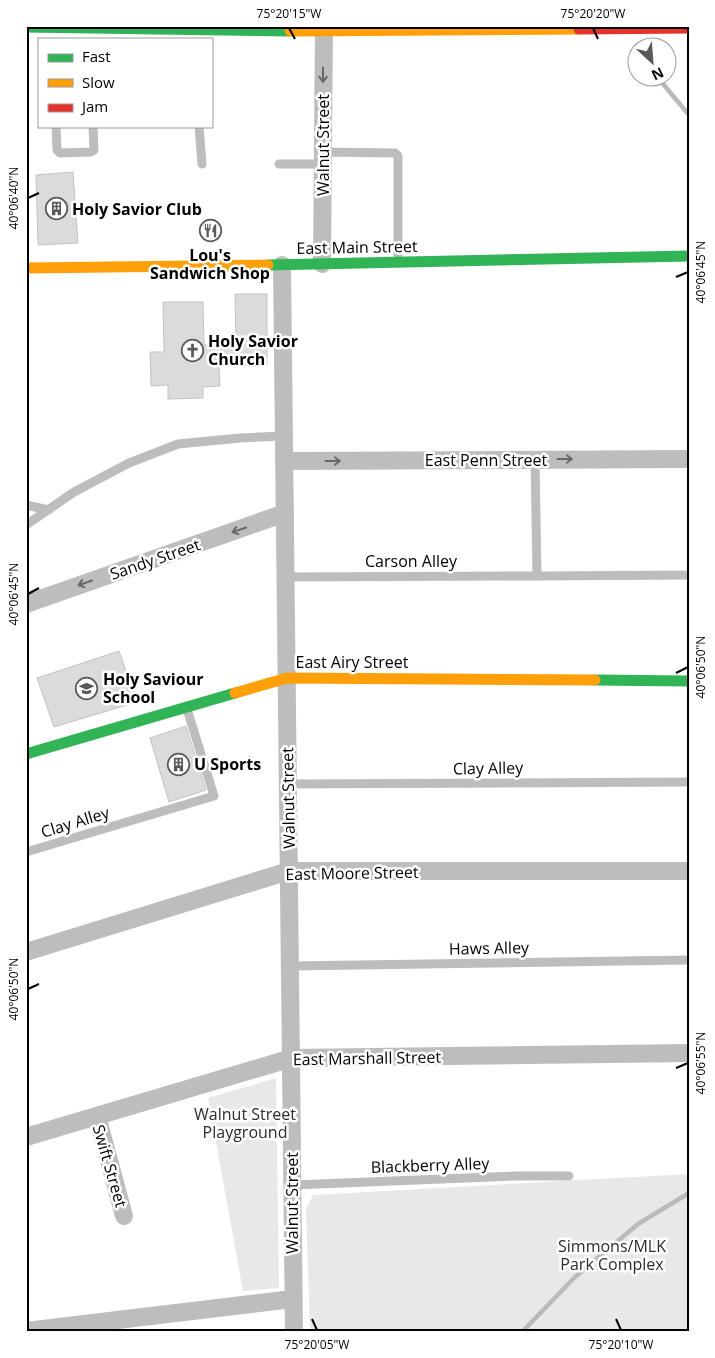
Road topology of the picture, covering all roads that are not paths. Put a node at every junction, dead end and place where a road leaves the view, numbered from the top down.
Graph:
1 (26, 27) edge
2 (42, 27) edge
3 (689, 28) edge
4 (324, 29) edge
5 (208, 34) edge
6 (56, 128) edge
7 (93, 128) edge
8 (199, 128) edge
9 (323, 158) junction
10 (202, 164) dead end
11 (279, 164) dead end
12 (689, 256) edge
13 (398, 262) junction
14 (322, 264) junction
15 (282, 265) junction
16 (26, 268) edge
17 (283, 436) junction
18 (689, 458) edge
19 (535, 460) junction
20 (284, 461) junction
21 (26, 505) edge
22 (49, 510) junction
23 (285, 513) junction
24 (26, 526) edge
25 (689, 575) edge
26 (537, 576) junction
27 (286, 577) junction
28 (26, 604) edge
29 (287, 678) junction
30 (689, 680) edge
31 (186, 706) junction
32 (26, 754) edge
33 (689, 782) edge
34 (287, 784) junction
35 (26, 852) edge
36 (689, 870) edge
37 (289, 871) junction
38 (26, 952) edge
39 (689, 960) edge
40 (290, 966) junction
41 (689, 1053) edge
42 (292, 1058) junction
43 (96, 1116) junction
44 (26, 1137) edge
45 (569, 1176) dead end
46 (293, 1185) junction
47 (124, 1216) dead end
48 (292, 1299) junction
49 (26, 1331) edge
50 (294, 1332) edge

1 - 2 main road
2 - 5 main road
3 - 4 main road
4 - 5 main road
4 -> 9 street, Walnut Street
6 - 7 lane
8 - 10 lane
9 - 11 lane
9 - 13 lane
9 - 14 street, Walnut Street
12 - 13 main road, East Main Street
13 - 14 main road, East Main Street
14 - 15 main road, East Main Street
15 - 16 main road, East Main Street
15 - 17 street, Walnut Street
17 - 20 street, Walnut Street
17 - 22 lane
19 -> 18 street, East Penn Street
20 -> 19 street, East Penn Street
19 - 26 lane
20 - 23 street, Walnut Street
21 - 22 lane
22 - 24 lane
23 - 27 street, Walnut Street
23 -> 28 street, Sandy Street
25 - 26 lane, Carson Alley
26 - 27 lane, Carson Alley
27 - 29 street, Walnut Street
29 - 30 main road, East Airy Street
29 - 31 main road, East Airy Street
29 - 34 street, Walnut Street
31 - 32 main road, East Airy Street
31 - 35 lane, Clay Alley
33 - 34 lane, Clay Alley
34 - 37 street, Walnut Street
36 - 37 street, East Moore Street
37 - 38 street, East Moore Street
37 - 40 street, Walnut Street
39 - 40 lane, Haws Alley
40 - 42 street, Walnut Street
41 - 42 street, East Marshall Street
42 - 43 street, East Marshall Street
42 - 46 street, Walnut Street
43 - 44 street, East Marshall Street
43 - 47 street, Swift Street
45 - 46 lane, Blackberry Alley
46 - 48 street, Walnut Street
48 - 49 street
48 - 50 street, Walnut Street

